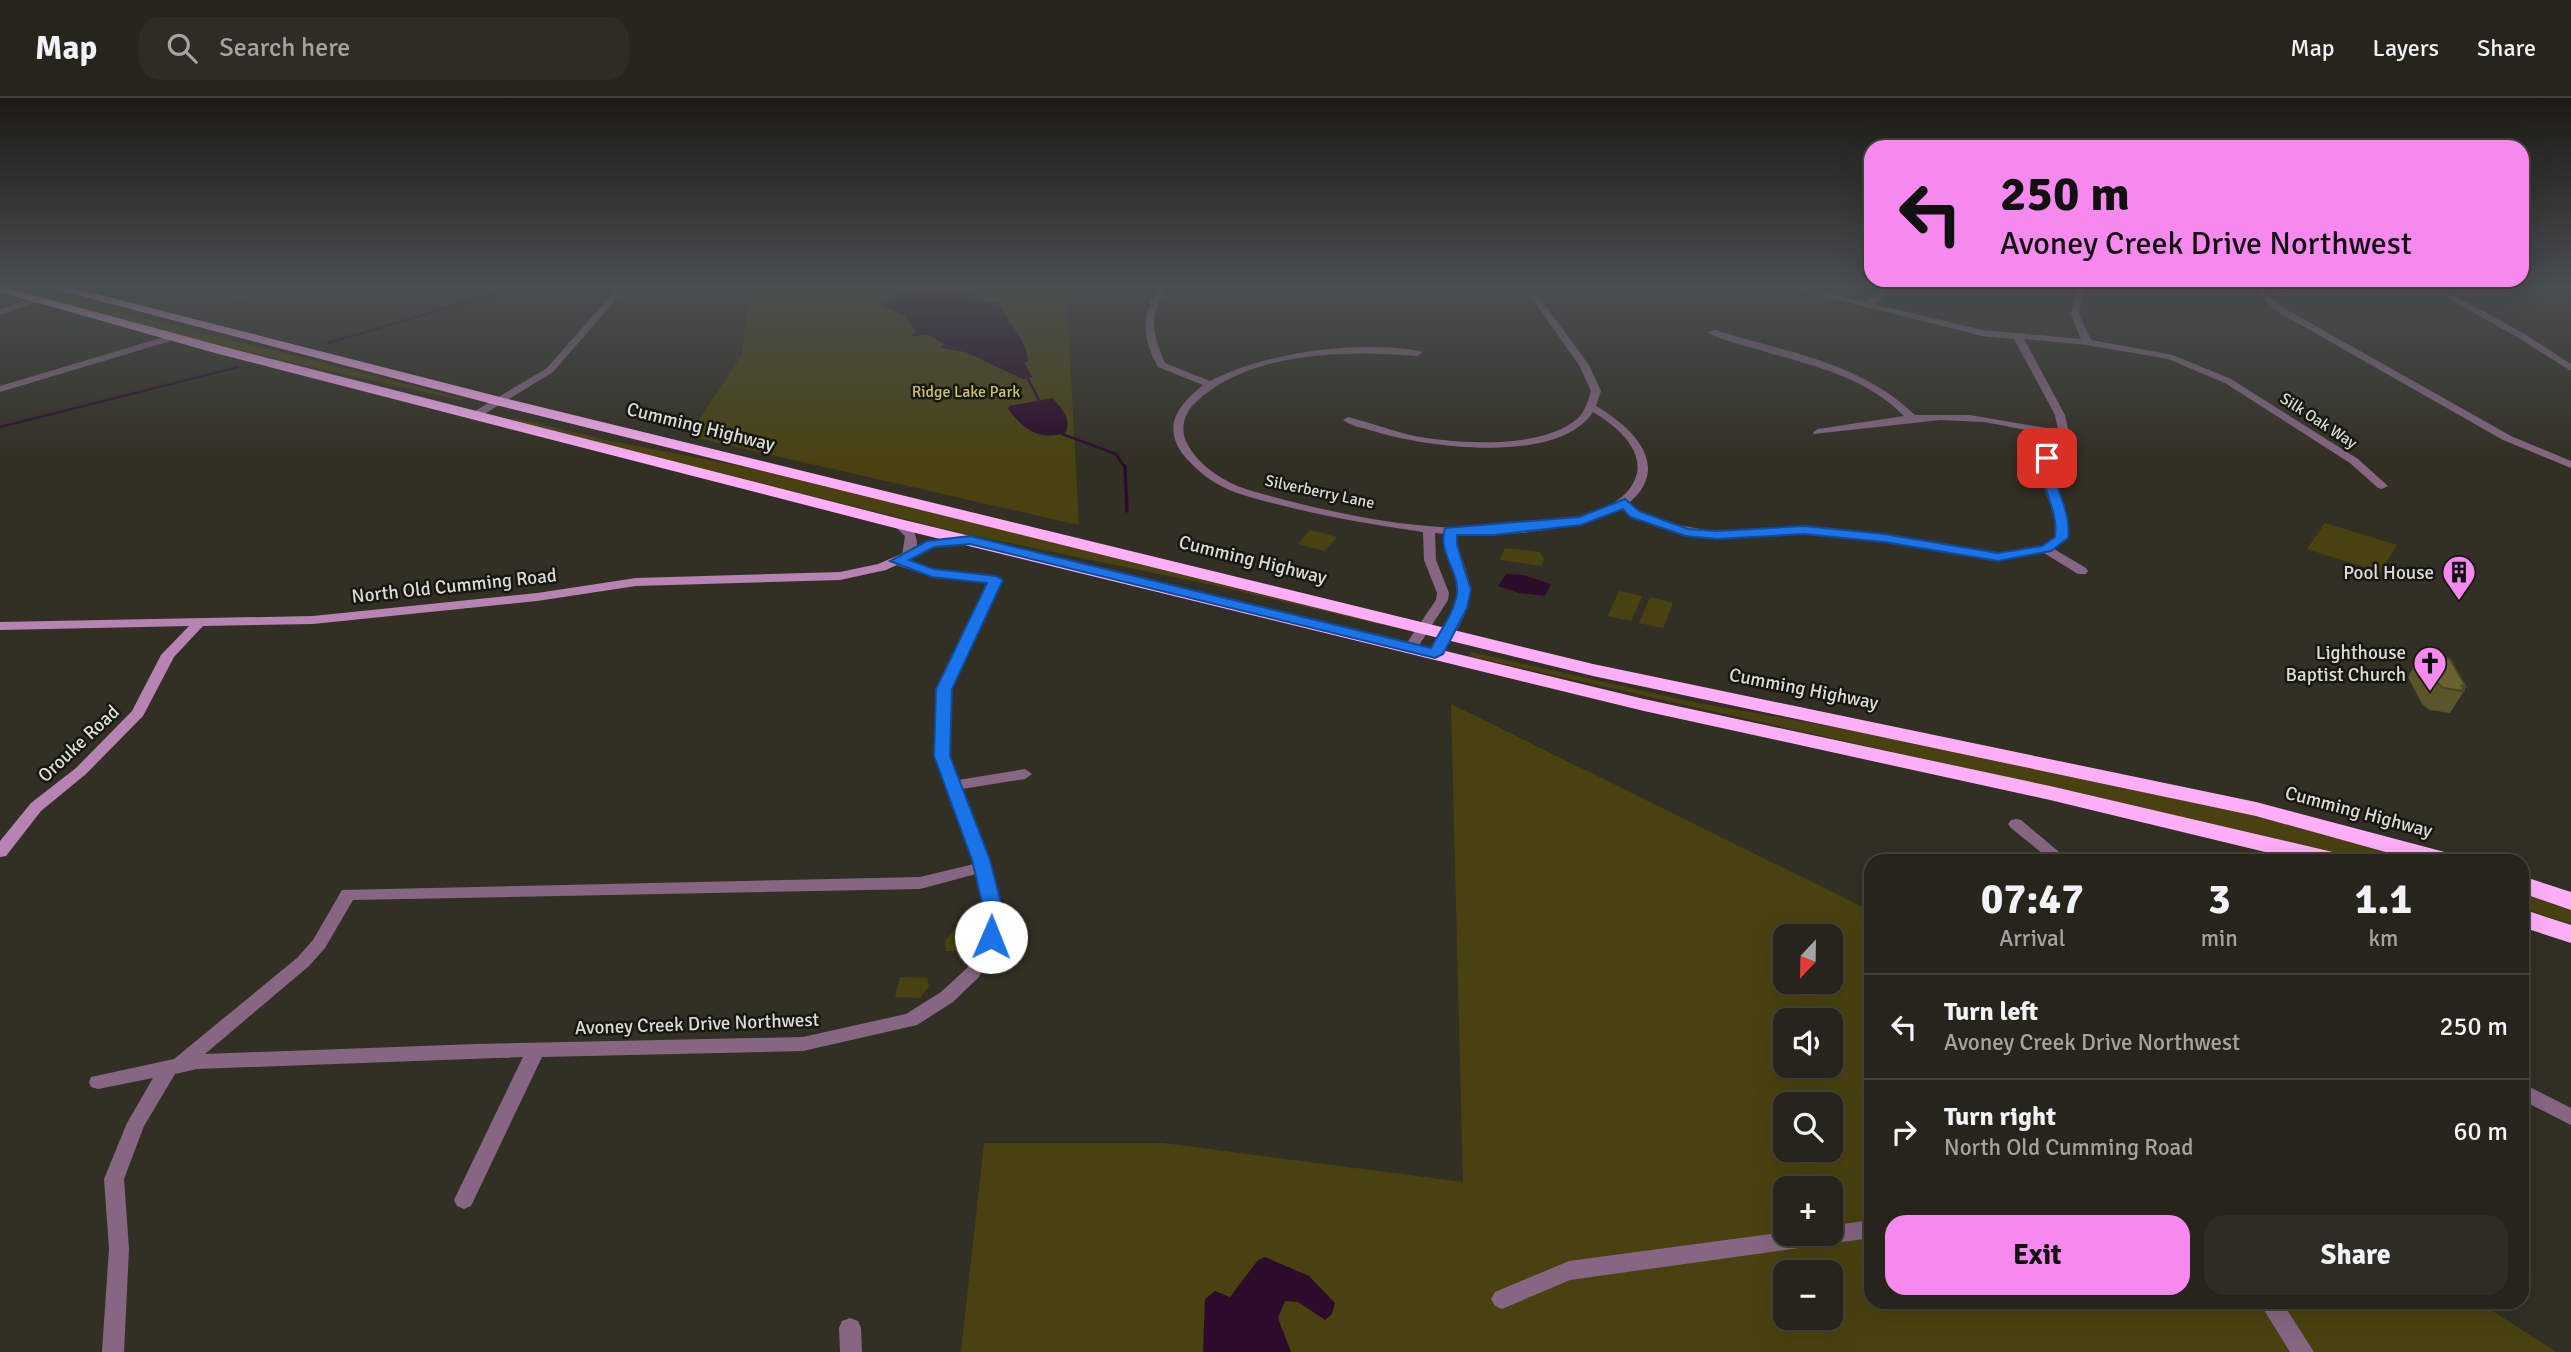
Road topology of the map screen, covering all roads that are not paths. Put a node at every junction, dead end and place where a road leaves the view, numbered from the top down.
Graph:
1 (149, 345) edge
2 (203, 345) edge
3 (277, 345) edge
4 (574, 345) edge
5 (1154, 345) edge
6 (1569, 345) edge
7 (1758, 345) edge
8 (2022, 345) edge
9 (2102, 345) edge
10 (2342, 345) edge
11 (2534, 345) edge
12 (1417, 353) dead end
13 (2571, 368) edge
14 (1209, 384) junction
15 (0, 389) edge
16 (501, 402) junction
17 (1591, 407) junction
18 (474, 416) junction
19 (1912, 418) junction
20 (1348, 420) dead end
21 (1818, 432) dead end
22 (2064, 435) junction
23 (2571, 465) edge
24 (2382, 485) dead end
25 (1625, 503) junction
26 (897, 523) junction
27 (1429, 528) junction
28 (1450, 531) junction
29 (970, 540) junction
30 (2046, 549) junction
31 (902, 558) junction
32 (2082, 571) dead end
33 (1437, 581) junction
34 (1462, 581) junction
35 (200, 622) junction
36 (0, 626) edge
37 (1424, 628) junction
38 (1447, 634) junction
39 (1411, 647) junction
40 (1435, 654) junction
41 (1025, 774) dead end
42 (953, 786) junction
43 (2016, 824) dead end
44 (0, 852) edge
45 (2053, 854) edge
46 (2307, 854) edge
47 (2423, 854) edge
48 (983, 867) junction
49 (2529, 886) edge
50 (2571, 901) edge
51 (2529, 920) edge
52 (2571, 934) edge
53 (536, 1050) junction
54 (174, 1067) junction
55 (98, 1082) dead end
56 (2529, 1095) edge
57 (2571, 1117) edge
58 (464, 1200) dead end
59 (1864, 1230) edge
60 (1502, 1299) dead end
61 (2275, 1309) edge
62 (850, 1328) dead end
63 (113, 1352) edge
64 (851, 1352) edge
65 (2303, 1352) edge

1 - 15 street
2 - 18 highway
3 - 16 highway, Cumming Highway
4 - 16 street
5 - 14 street
6 - 17 street
7 - 19 street
8 - 22 street
9 - 24 street, Silk Oak Way
10 - 23 street
11 - 13 street
12 - 14 street, Silverberry Lane
14 - 27 street, Silverberry Lane
16 - 18 street
16 - 37 highway, Cumming Highway
17 - 20 street
17 - 25 street
18 - 26 highway
19 - 21 street
19 - 22 street
22 - 30 street
25 - 28 street, Silverberry Lane
25 - 30 street
26 - 29 highway
26 - 31 street
27 - 28 street, Silverberry Lane
27 - 33 street
28 - 34 street
29 - 31 street, North Old Cumming Road
29 - 39 highway
30 - 32 street
31 - 35 street, North Old Cumming Road
31 - 42 street, Avoney Creek Drive Northwest
33 - 34 street
33 - 37 street
34 - 38 street
35 - 36 street, North Old Cumming Road
35 - 44 street, Orouke Road
37 - 38 highway, Cumming Highway
37 - 39 street
38 - 40 street
38 - 47 highway, Cumming Highway
39 - 40 highway
40 - 46 highway
41 - 42 street
42 - 48 street, Avoney Creek Drive Northwest
43 - 45 street
48 - 53 street, Avoney Creek Drive Northwest
48 - 54 street
49 - 50 highway
51 - 52 highway
53 - 54 street, Avoney Creek Drive Northwest
53 - 58 street
54 - 55 street, Avoney Creek Drive Northwest
54 - 63 street
56 - 57 street
59 - 60 street
61 - 65 street
62 - 64 street

